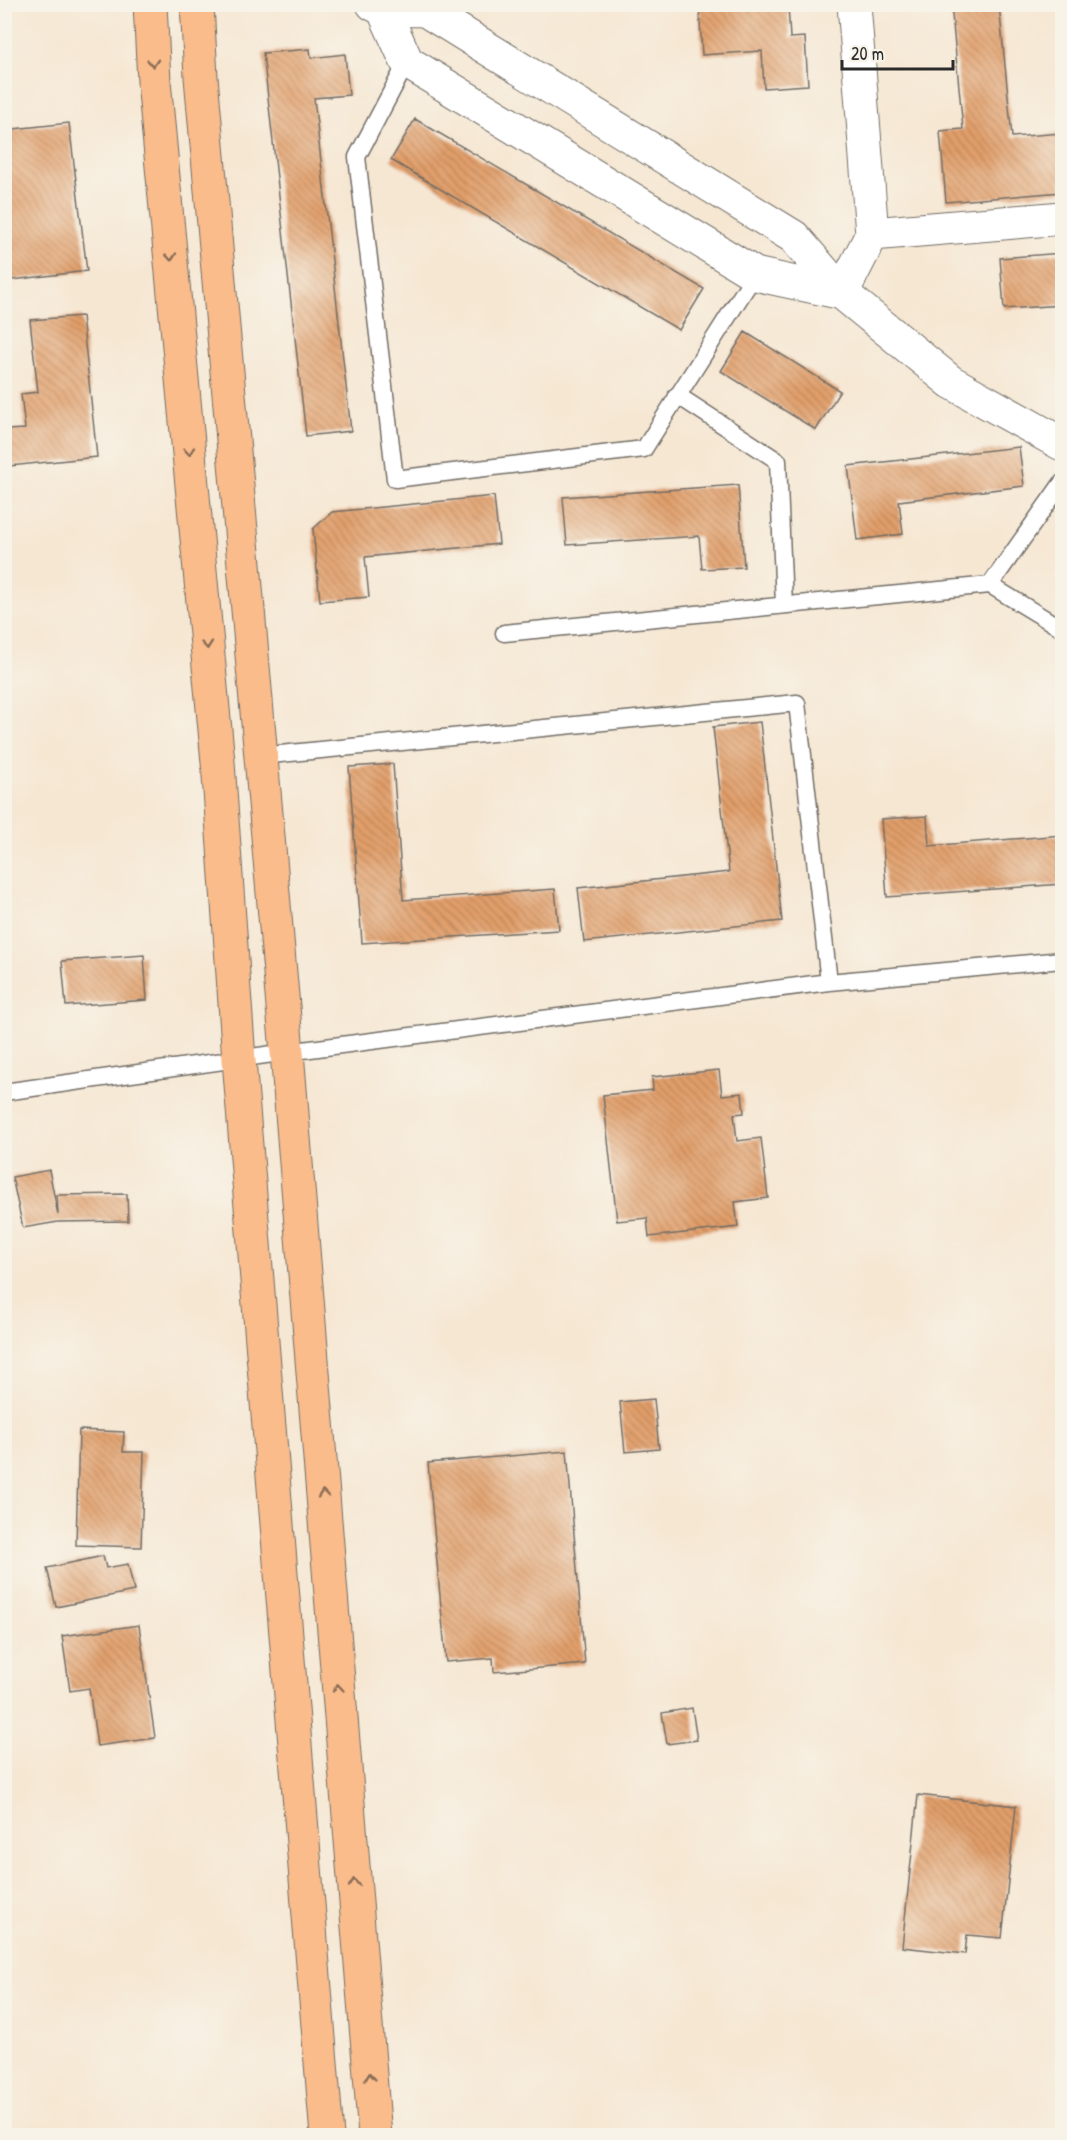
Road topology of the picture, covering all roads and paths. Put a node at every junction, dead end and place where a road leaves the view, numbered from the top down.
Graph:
1 (150, 4) edge
2 (197, 4) edge
3 (854, 4) edge
4 (378, 7) edge
5 (407, 62) junction
6 (1062, 218) edge
7 (872, 234) junction
8 (755, 274) junction
9 (842, 293) junction
10 (677, 395) junction
11 (1062, 444) edge
12 (1062, 483) edge
13 (990, 585) junction
14 (784, 605) junction
15 (1062, 629) edge
16 (504, 633) dead end
17 (260, 756) junction
18 (1062, 960) edge
19 (829, 982) junction
20 (287, 1052) junction
21 (239, 1060) junction
22 (4, 1092) edge
23 (327, 2136) edge
24 (375, 2136) edge

1 -> 21 main road
2 - 17 main road
3 - 7 street
4 - 5 street
4 - 9 street
5 - 8 street
5 - 10 lane
6 - 7 street
7 - 9 street
8 - 9 street
8 - 10 lane
9 - 11 street
10 - 14 lane
12 - 13 lane
13 - 14 lane
13 - 15 lane
14 - 16 lane
17 - 19 lane
17 - 20 main road
18 - 19 lane
19 - 20 lane
20 - 21 lane
24 -> 20 main road
21 - 22 lane
21 - 23 main road

